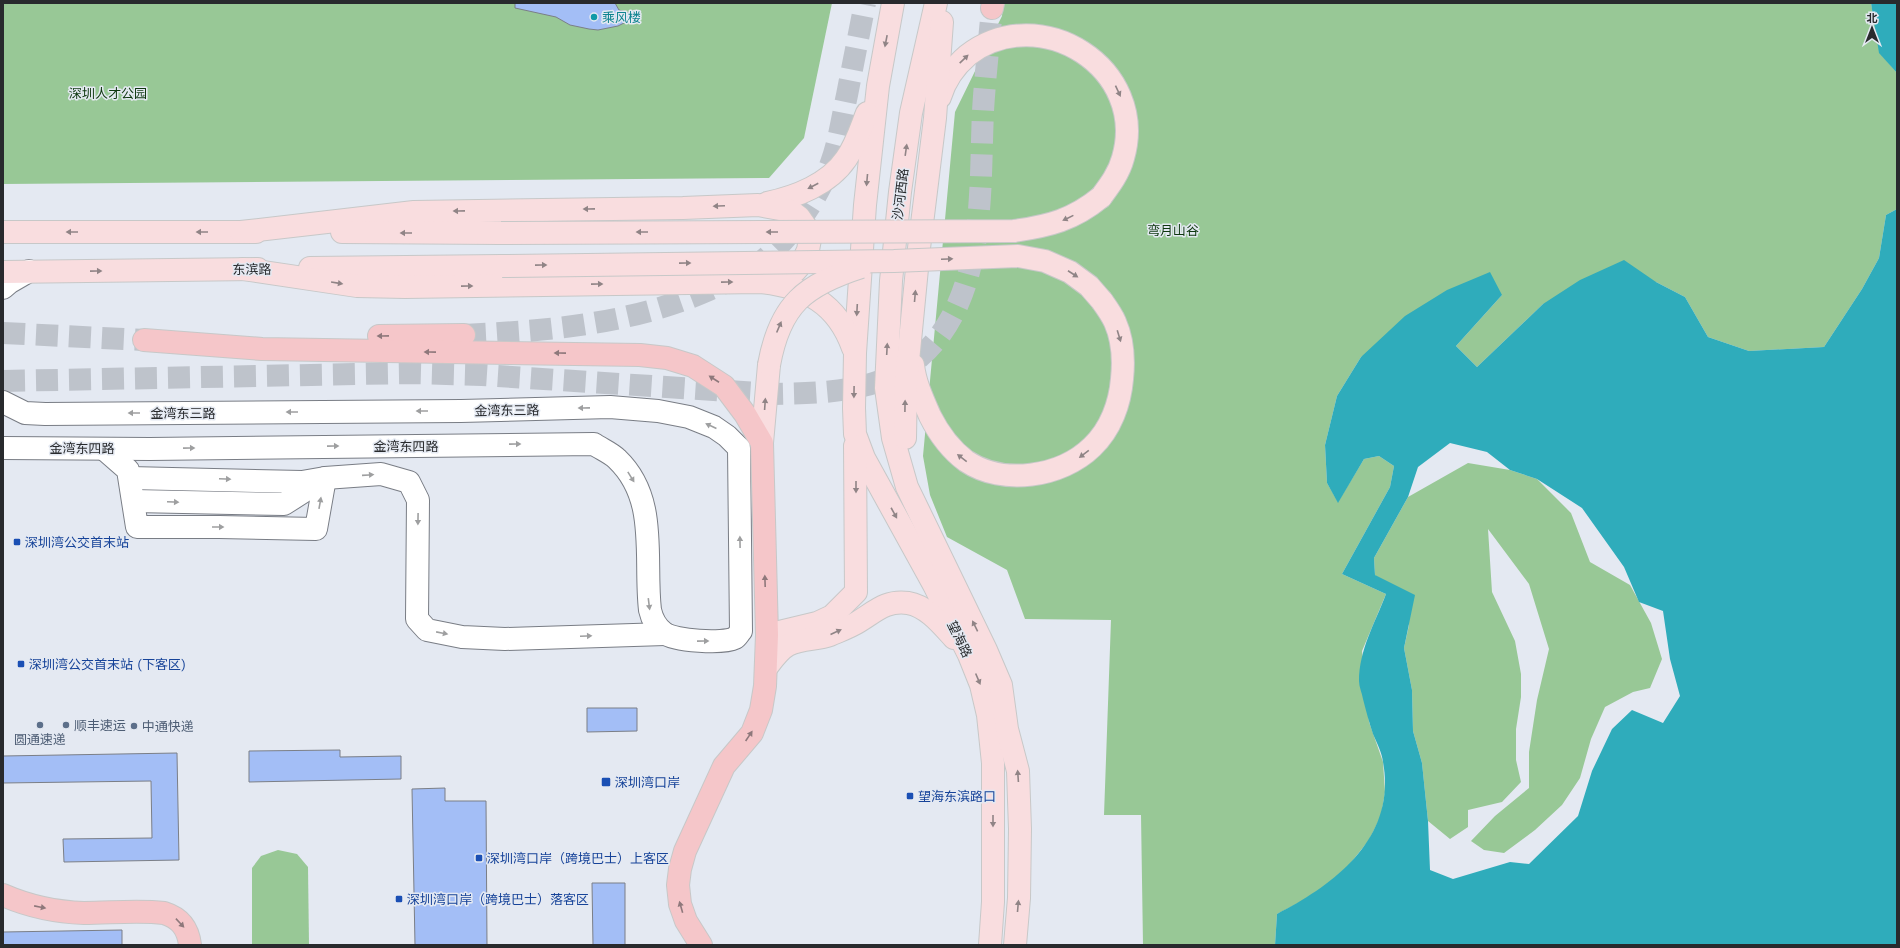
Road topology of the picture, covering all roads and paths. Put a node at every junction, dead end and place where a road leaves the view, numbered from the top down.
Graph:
1 (893, 3) edge
2 (936, 3) edge
3 (944, 3) edge
4 (878, 86) junction
5 (935, 118) junction
6 (758, 205) junction
7 (3, 232) edge
8 (241, 232) junction
9 (894, 261) junction
10 (243, 269) junction
11 (29, 271) junction
12 (3, 272) edge
13 (760, 282) junction
14 (3, 288) edge
15 (464, 335) tunnel mouth
16 (911, 335) junction
17 (855, 353) junction
18 (886, 388) joint
19 (3, 402) edge
20 (855, 434) junction
21 (762, 443) junction
22 (3, 448) edge
23 (104, 448) junction
24 (130, 478) junction
25 (325, 478) junction
26 (908, 487) junction
27 (134, 501) junction
28 (766, 608) junction
29 (801, 628) junction
30 (665, 634) junction
31 (767, 635) junction
32 (968, 655) junction
33 (767, 667) junction
34 (3, 895) edge
35 (190, 945) edge
36 (701, 945) edge
37 (990, 945) edge
38 (1015, 945) edge

1 -> 4 main road
18 -> 2 main road, 沙河西路
3 - 5 main road
4 -> 6 main road
4 -> 17 main road
5 -> 8 main road, bridge
16 -> 5 main road
6 -> 8 main road
6 - 13 main road
8 -> 7 main road
10 -> 9 main road, 东滨路, bridge
9 -> 16 main road, bridge
21 -> 9 main road, bridge
11 -> 10 main road, 东滨路
10 -> 13 main road
11 - 12 main road, 东滨路
11 - 14 street
13 - 17 main road
15 - 21 highway
26 -> 16 main road
17 -> 20 main road, 望海路
18 - 26 main road, 望海路
30 -> 19 street, 金湾东三路
20 -> 29 main road
20 -> 32 main road, 望海路
28 -> 21 highway
22 - 23 street, 金湾东四路
23 - 24 street
23 -> 30 street, 金湾东四路
24 -> 25 street
24 - 27 street
27 -> 25 street
27 -> 25 street
25 -> 30 street
38 -> 26 main road, 望海路
28 - 29 main road
28 - 31 highway
29 - 31 main road
31 - 33 highway
33 -> 32 main road
32 -> 37 main road, 望海路
36 -> 33 highway
34 -> 35 highway

